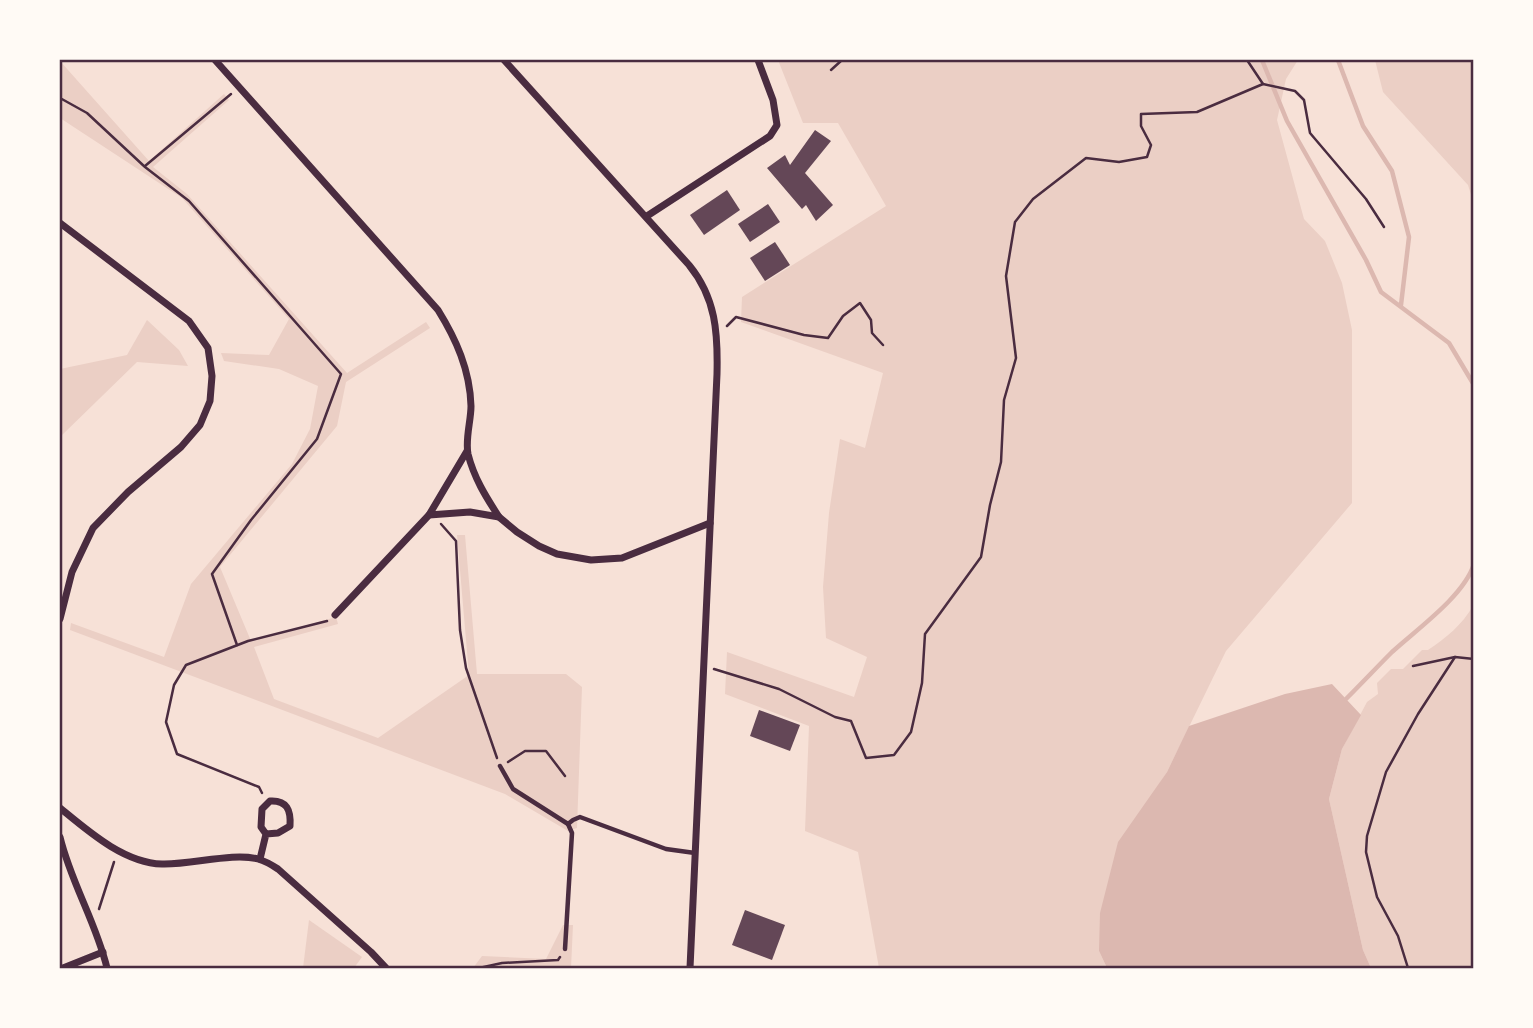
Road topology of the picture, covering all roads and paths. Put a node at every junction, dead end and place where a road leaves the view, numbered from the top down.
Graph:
1 (215, 60) edge
2 (504, 60) edge
3 (758, 60) edge
4 (842, 60) edge
5 (1247, 60) edge
6 (831, 70) dead end
7 (1263, 84) junction
8 (239, 87) junction
9 (60, 98) edge
10 (145, 167) junction
11 (647, 216) junction
12 (60, 223) edge
13 (1384, 227) dead end
14 (718, 336) junction
15 (883, 345) dead end
16 (467, 451) junction
17 (432, 516) junction
18 (499, 517) junction
19 (710, 523) junction
20 (335, 615) joint
21 (60, 619) edge
22 (237, 645) junction
23 (1455, 657) junction
24 (1474, 659) edge
25 (704, 666) junction
26 (1413, 666) dead end
27 (500, 766) junction
28 (565, 776) dead end
29 (267, 803) junction
30 (60, 808) edge
31 (568, 824) junction
32 (266, 834) junction
33 (60, 837) edge
34 (118, 849) junction
35 (695, 853) junction
36 (260, 859) junction
37 (94, 925) junction
38 (565, 949) joint
39 (103, 952) junction
40 (63, 968) edge
41 (107, 968) edge
42 (386, 968) edge
43 (479, 968) edge
44 (690, 968) edge
45 (1408, 968) edge

1 - 8 street
2 - 11 street
3 - 11 street
4 - 6 path
5 - 7 path
7 - 13 path
7 - 25 path
8 - 10 path
8 - 16 street
9 - 10 path
10 - 22 path
11 - 14 street
12 - 21 street
14 - 15 path
14 - 19 street
16 - 17 street
16 - 18 street
17 - 18 street
17 - 20 street
17 - 27 path
18 - 19 street
19 - 25 street
20 - 22 path
22 - 29 path
23 - 24 path
23 - 26 path
23 - 45 path
25 - 35 street
27 - 28 path
27 - 31 lane
29 - 32 street
29 - 32 street
30 - 34 street
31 - 35 lane
31 - 38 lane
32 - 36 street
33 - 37 street
34 - 36 street
34 - 37 path
35 - 44 street
36 - 42 street
37 - 39 street
38 - 43 path
39 - 40 street
39 - 41 street

